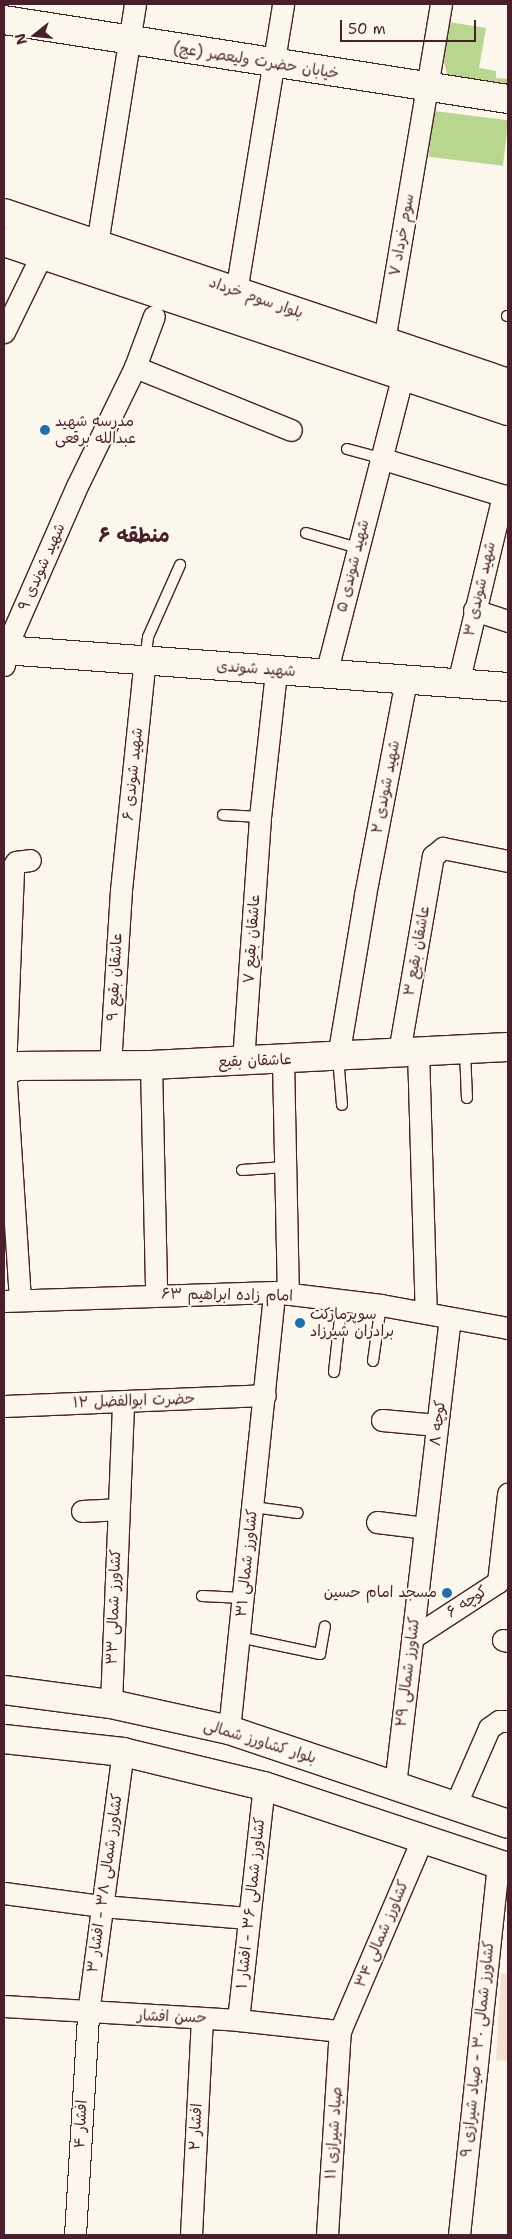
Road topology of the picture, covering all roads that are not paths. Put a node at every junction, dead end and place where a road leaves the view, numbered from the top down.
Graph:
1 (134, 4) edge
2 (283, 4) edge
3 (441, 4) edge
4 (4, 20) edge
5 (128, 42) junction
6 (273, 62) junction
7 (427, 87) junction
8 (508, 100) edge
9 (4, 213) edge
10 (4, 242) edge
11 (97, 244) junction
12 (41, 256) junction
13 (236, 292) junction
14 (154, 316) dead end
15 (4, 332) edge
16 (384, 342) junction
17 (135, 367) junction
18 (403, 376) junction
19 (508, 383) edge
20 (508, 411) edge
21 (291, 430) dead end
22 (347, 448) dead end
23 (380, 458) junction
24 (505, 496) edge
25 (306, 532) dead end
26 (358, 548) junction
27 (180, 565) dead end
28 (474, 610) junction
29 (508, 621) edge
30 (4, 655) edge
31 (145, 659) junction
32 (276, 672) junction
33 (326, 674) junction
34 (406, 680) junction
35 (458, 683) junction
36 (508, 687) edge
37 (223, 815) dead end
38 (260, 817) junction
39 (30, 860) dead end
40 (508, 861) edge
41 (8, 879) edge
42 (120, 890) joint
43 (508, 1047) edge
44 (465, 1049) junction
45 (408, 1051) junction
46 (338, 1057) junction
47 (283, 1060) junction
48 (243, 1061) junction
49 (110, 1065) junction
50 (152, 1065) junction
51 (4, 1071) edge
52 (467, 1098) dead end
53 (342, 1105) dead end
54 (285, 1167) junction
55 (242, 1170) dead end
56 (281, 1293) junction
57 (156, 1294) junction
58 (342, 1300) junction
59 (12, 1301) edge
60 (381, 1305) junction
61 (426, 1313) junction
62 (450, 1318) junction
63 (508, 1328) edge
64 (373, 1361) dead end
65 (334, 1372) dead end
66 (264, 1395) junction
67 (123, 1401) junction
68 (4, 1406) edge
69 (382, 1420) dead end
70 (437, 1425) junction
71 (508, 1494) edge
72 (253, 1507) junction
73 (118, 1509) junction
74 (82, 1511) dead end
75 (298, 1513) dead end
76 (378, 1522) dead end
77 (425, 1528) junction
78 (202, 1596) dead end
79 (243, 1598) junction
80 (325, 1626) dead end
81 (239, 1637) junction
82 (412, 1638) junction
83 (4, 1690) edge
84 (111, 1704) junction
85 (508, 1720) edge
86 (229, 1730) junction
87 (4, 1739) edge
88 (123, 1752) junction
89 (395, 1785) junction
90 (264, 1786) junction
91 (424, 1795) junction
92 (455, 1806) junction
93 (508, 1824) edge
94 (417, 1835) junction
95 (503, 1865) edge
96 (4, 1893) edge
97 (102, 1906) junction
98 (248, 1918) junction
99 (4, 2006) edge
100 (88, 2013) junction
101 (202, 2019) junction
102 (238, 2020) junction
103 (340, 2031) junction
104 (75, 2235) edge
105 (190, 2235) edge
106 (327, 2235) edge
107 (459, 2235) edge

1 - 5 street
2 - 6 street
3 - 7 street, سوم خرداد ۷
4 - 5 main road, خیابان حضرت ولیعصر (عج)
5 - 6 main road, خیابان حضرت ولیعصر (عج)
5 - 11 street
6 - 7 main road, خیابان حضرت ولیعصر (عج)
6 - 13 street
7 - 8 main road, خیابان حضرت ولیعصر (عج)
7 - 16 street, سوم خرداد ۷
9 - 11 main road, بلوار سوم خرداد
10 - 12 main road, بلوار سوم خرداد
11 - 13 main road, بلوار سوم خرداد
12 - 15 street
12 - 18 main road, بلوار سوم خرداد
13 - 16 main road, بلوار سوم خرداد
14 - 17 street, شهید شوندی ۹
16 - 19 main road, بلوار سوم خرداد
17 - 21 street
17 - 30 street, شهید شوندی ۹
18 - 20 main road, بلوار سوم خرداد
18 - 23 street, شهید شوندی ۵
22 - 23 lane
23 - 24 street
23 - 26 street, شهید شوندی ۵
24 - 28 street, شهید شوندی ۳
25 - 26 lane
26 - 33 street, شهید شوندی ۵
27 - 31 lane
28 - 29 street
28 - 35 street, شهید شوندی ۳
30 - 31 main road, شهید شوندی
31 - 32 main road, شهید شوندی
31 - 42 street, شهید شوندی ۶
32 - 33 main road, شهید شوندی
32 - 38 street, عاشقان بقیع ۷
33 - 34 main road, شهید شوندی
34 - 35 main road, شهید شوندی
34 - 46 street, شهید شوندی ۲
35 - 36 main road, شهید شوندی
37 - 38 lane
38 - 48 street, عاشقان بقیع ۷
39 - 41 street
40 - 45 street, عاشقان بقیع ۳
41 - 51 street
42 - 49 street, عاشقان بقیع ۹
43 - 44 main road, عاشقان بقیع
44 - 45 main road, عاشقان بقیع
44 - 52 lane
45 - 46 main road, عاشقان بقیع
45 - 61 street, عاشقان بقیع ۳
46 - 47 main road, عاشقان بقیع
46 - 53 lane
47 - 48 main road, عاشقان بقیع
47 - 54 street, کشاورز شمالی ۳۱
48 - 50 main road, عاشقان بقیع
49 - 50 main road, عاشقان بقیع
49 - 51 main road, عاشقان بقیع
50 - 57 street
51 - 59 street
54 - 55 lane
54 - 56 street, کشاورز شمالی ۳۱
56 - 57 street, امام زاده ابراهیم ۶۳
56 - 58 street, امام زاده ابراهیم ۶۳
56 - 66 street, کشاورز شمالی ۳۱
57 - 59 street, امام زاده ابراهیم ۶۳
58 - 60 street, امام زاده ابراهیم ۶۳
58 - 65 lane
60 - 61 street, امام زاده ابراهیم ۶۳
60 - 64 lane
61 - 62 street, امام زاده ابراهیم ۶۳
62 - 63 street, امام زاده ابراهیم ۶۳
62 - 70 street, کوچه ۸
66 - 67 street, حضرت ابوالفضل ۱۲
66 - 72 street, کشاورز شمالی ۳۱
67 - 68 street, حضرت ابوالفضل ۱۲
67 - 73 street, کشاورز شمالی ۳۳
69 - 70 street
70 - 77 street, کوچه ۸
71 - 82 street, کوچه ۶
72 - 75 lane
72 - 79 street, کشاورز شمالی ۳۱
73 - 74 street
73 - 84 street, کشاورز شمالی ۳۳
76 - 77 street
77 - 82 street, کشاورز شمالی ۲۹
78 - 79 lane
79 - 81 street, کشاورز شمالی ۳۱
80 - 81 lane
81 - 86 street, کشاورز شمالی ۳۱
82 - 89 street, کشاورز شمالی ۲۹
83 - 84 main road, بلوار کشاورز شمالی
84 - 86 main road, بلوار کشاورز شمالی
85 - 92 street
86 - 89 main road, بلوار کشاورز شمالی
87 - 88 main road
88 - 90 main road
88 - 97 street, کشاورز شمالی ۳۸ - افشار ۳
89 - 91 main road, بلوار کشاورز شمالی
90 - 94 main road
90 - 98 street, کشاورز شمالی ۳۶ - افشار ۱
91 - 92 main road, بلوار کشاورز شمالی
91 - 94 main road
92 - 93 main road, بلوار کشاورز شمالی
94 - 95 main road
94 - 103 street, کشاورز شمالی ۳۴
95 - 107 street, کشاورز شمالی ۳۰ - صیاد شیرازی ۹
96 - 97 street
97 - 98 street
97 - 100 street, کشاورز شمالی ۳۸ - افشار ۳
98 - 102 street, کشاورز شمالی ۳۶ - افشار ۱
99 - 100 street, حسن افشار
100 - 101 street, حسن افشار
100 - 104 street, افشار ۴
101 - 102 street, حسن افشار
101 - 105 street, افشار ۲
102 - 103 street, حسن افشار
103 - 106 street, صیاد شیرازی ۱۱

